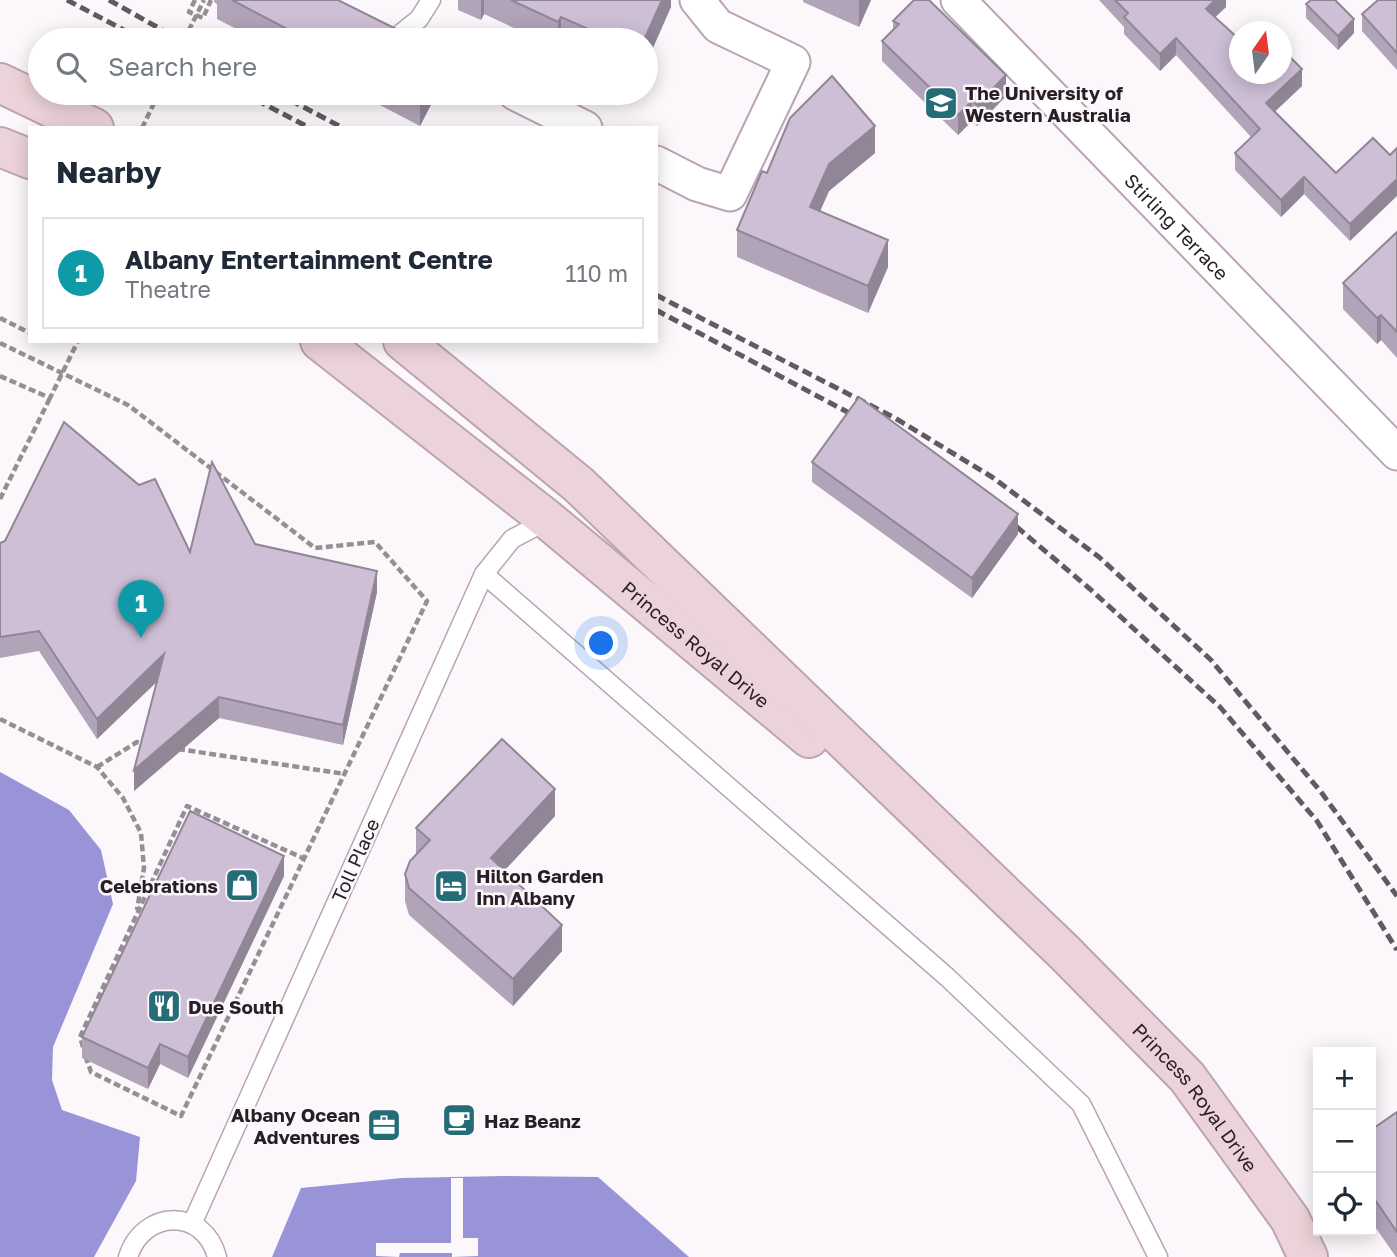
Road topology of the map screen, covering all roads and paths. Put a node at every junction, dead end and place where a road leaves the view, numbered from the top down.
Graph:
1 (195, 0) edge
2 (204, 0) edge
3 (211, 0) edge
4 (431, 0) edge
5 (697, 0) edge
6 (958, 0) edge
7 (713, 13) edge
8 (190, 28) edge
9 (404, 28) edge
10 (0, 83) edge
11 (28, 96) edge
12 (46, 105) edge
13 (153, 105) edge
14 (538, 105) edge
15 (90, 126) edge
16 (143, 126) edge
17 (581, 126) edge
18 (0, 147) edge
19 (28, 158) edge
20 (658, 164) edge
21 (0, 318) edge
22 (28, 332) edge
23 (0, 343) edge
24 (77, 343) edge
25 (323, 343) edge
26 (405, 343) edge
27 (62, 373) junction
28 (0, 376) edge
29 (50, 398) junction
30 (1397, 453) edge
31 (579, 485) junction
32 (0, 499) edge
33 (548, 520) junction
34 (484, 574) junction
35 (0, 719) edge
36 (150, 744) edge
37 (176, 748) edge
38 (97, 768) junction
39 (345, 774) junction
40 (305, 859) junction
41 (136, 918) junction
42 (1065, 953) junction
43 (191, 1224) junction
44 (128, 1257) edge
45 (217, 1257) edge
46 (1158, 1257) edge
47 (1308, 1257) edge

1 - 3 path
2 - 8 path, bridge
4 - 9 lane
5 - 7 street
6 - 30 street, Stirling Terrace
7 - 20 street
10 - 11 main road
12 - 15 main road
13 - 16 path
14 - 17 street
18 - 19 main road
21 - 22 path
23 - 27 path
24 - 27 path
25 - 33 main road, Princess Royal Drive
26 - 31 main road, Princess Royal Drive
27 - 29 path
27 - 39 path
28 - 29 path
29 - 32 path
31 - 33 main road
31 - 42 main road, Princess Royal Drive
33 - 34 lane, Toll Place
33 - 42 main road, Princess Royal Drive
34 - 43 lane, Toll Place
34 - 46 lane
35 - 38 path
36 - 38 path
37 - 39 path
38 - 41 path
39 - 40 path
40 - 41 path
40 - 41 path
42 - 47 main road, Princess Royal Drive
43 - 44 lane
43 - 45 lane

